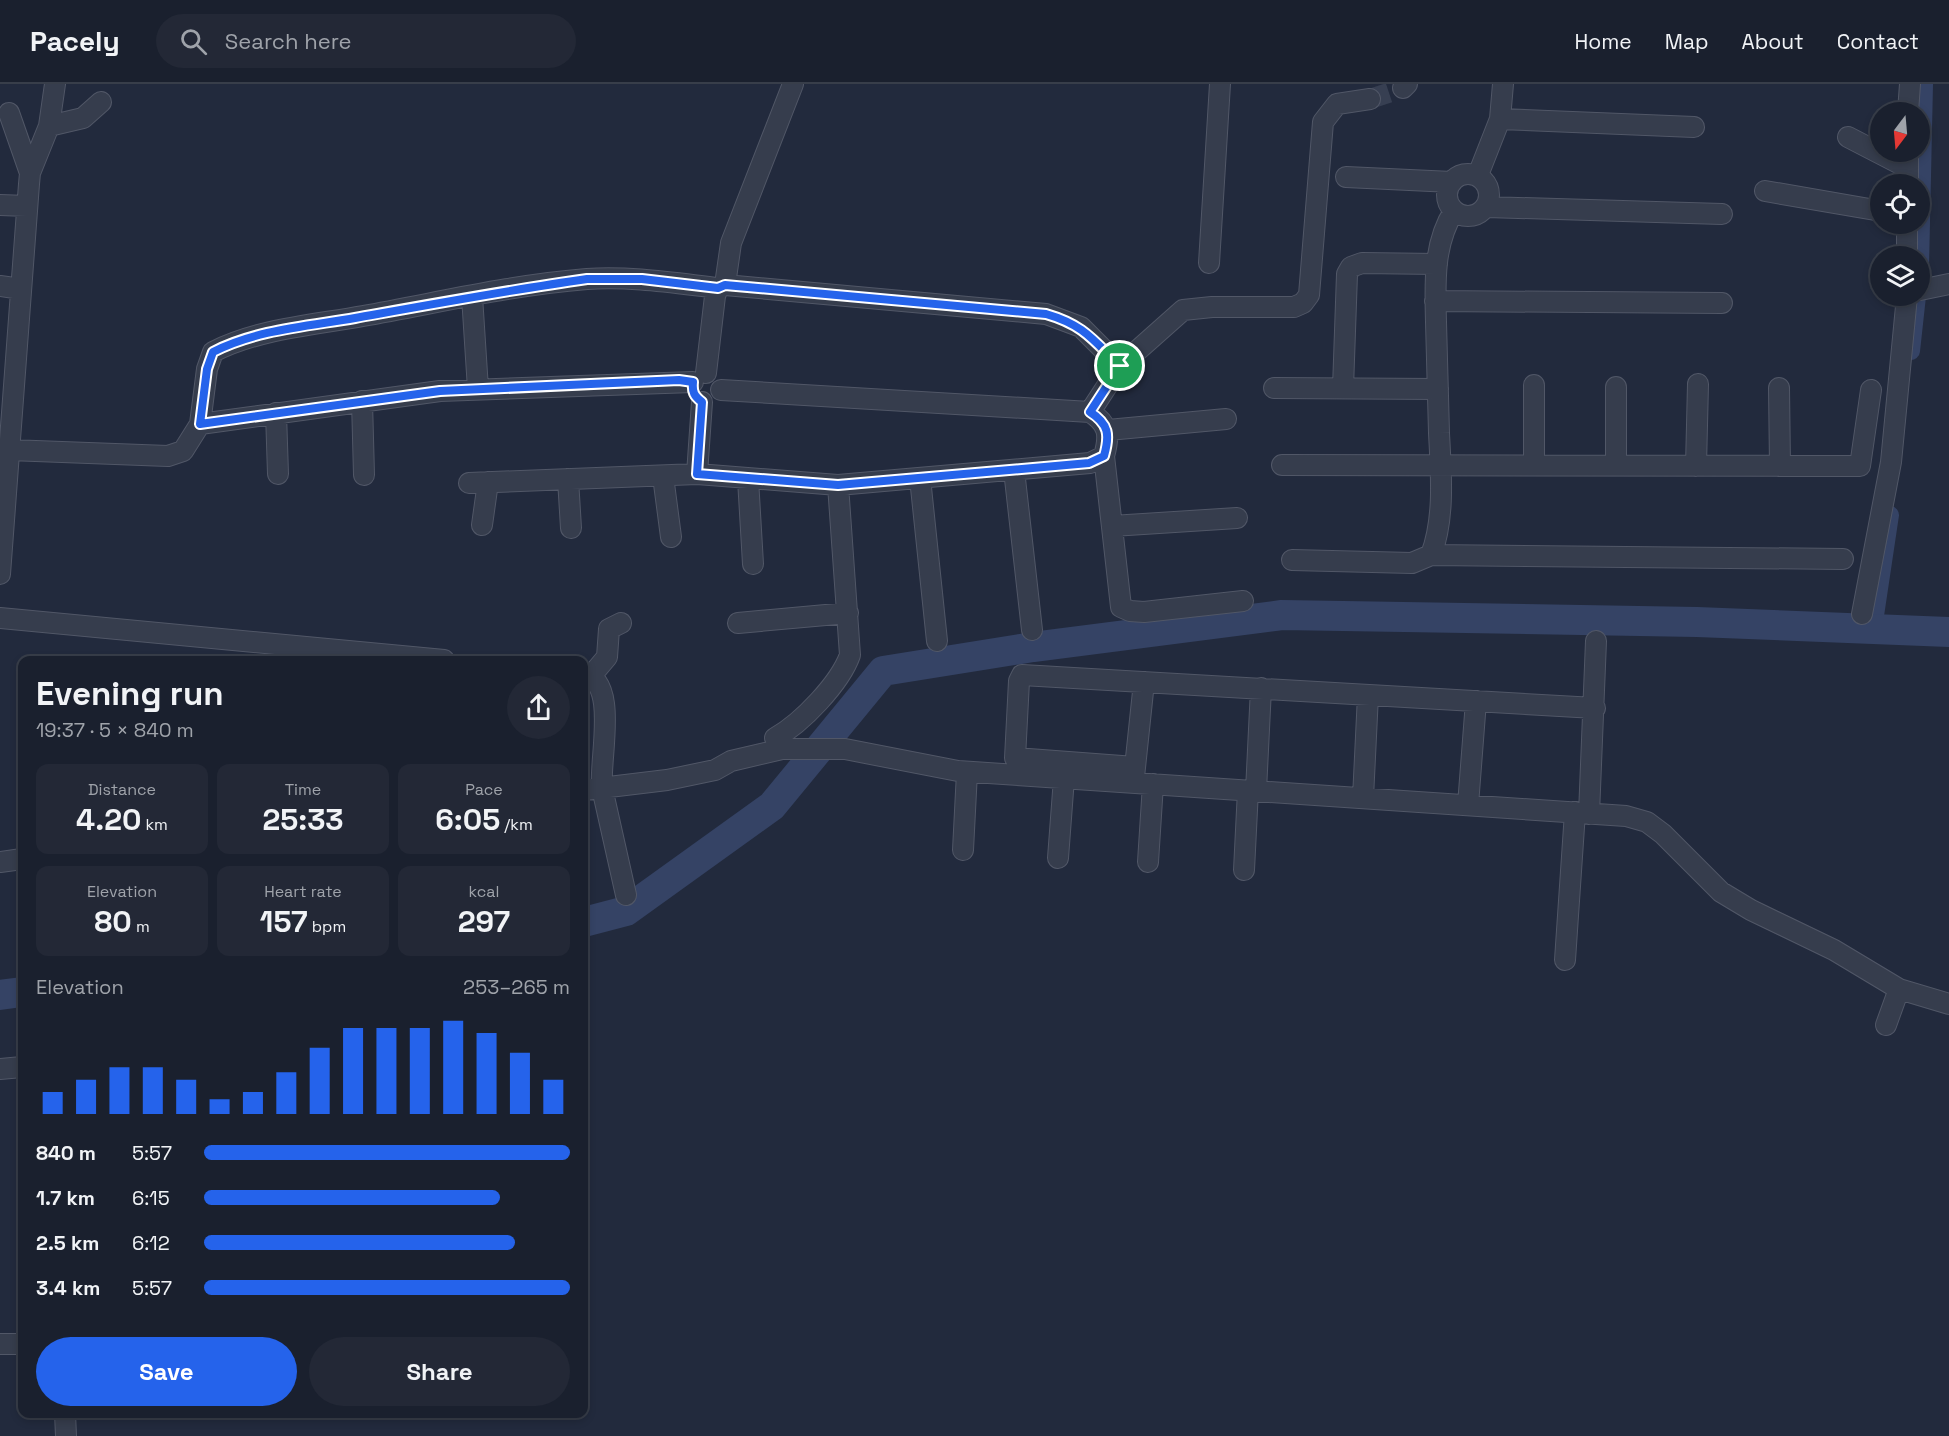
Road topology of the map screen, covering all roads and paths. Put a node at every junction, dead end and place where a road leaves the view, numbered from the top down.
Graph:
1 (55, 84) edge
2 (793, 84) edge
3 (1220, 84) edge
4 (1503, 84) edge
5 (1910, 84) edge
6 (1370, 99) tunnel mouth
7 (101, 102) dead end
8 (1909, 102) edge
9 (9, 113) dead end
10 (1500, 119) junction
11 (49, 126) junction
12 (1694, 127) dead end
13 (1848, 138) dead end
14 (1908, 168) edge
15 (30, 173) junction
16 (1478, 175) junction
17 (1346, 177) dead end
18 (1452, 182) junction
19 (1765, 191) dead end
20 (0, 205) edge
21 (27, 206) junction
22 (1486, 207) junction
23 (1870, 209) edge
24 (1454, 211) junction
25 (1722, 214) dead end
26 (1209, 263) dead end
27 (1437, 264) junction
28 (0, 286) edge
29 (721, 287) junction
30 (21, 289) junction
31 (472, 296) junction
32 (1436, 301) junction
33 (1722, 303) dead end
34 (1906, 306) edge
35 (1120, 366) junction
36 (700, 377) junction
37 (1698, 384) dead end
38 (1534, 385) dead end
39 (1616, 387) dead end
40 (1274, 388) dead end
41 (1343, 388) junction
42 (1779, 388) dead end
43 (478, 389) junction
44 (1438, 389) junction
45 (721, 390) junction
46 (1871, 390) dead end
47 (362, 401) junction
48 (702, 402) junction
49 (6, 406) edge
50 (1090, 412) junction
51 (276, 413) junction
52 (1226, 419) dead end
53 (200, 424) junction
54 (1108, 430) junction
55 (9, 450) junction
56 (1104, 456) junction
57 (1282, 465) dead end
58 (1440, 465) junction
59 (1534, 465) junction
60 (1616, 465) junction
61 (1696, 466) junction
62 (1780, 466) junction
63 (1014, 470) junction
64 (278, 474) dead end
65 (697, 474) junction
66 (364, 475) dead end
67 (663, 476) junction
68 (920, 478) junction
69 (568, 479) junction
70 (748, 479) junction
71 (838, 485) junction
72 (1237, 518) dead end
73 (482, 525) dead end
74 (1112, 526) junction
75 (572, 528) dead end
76 (671, 537) dead end
77 (1431, 555) junction
78 (1844, 559) dead end
79 (1292, 560) dead end
80 (753, 564) dead end
81 (0, 574) edge
82 (1244, 601) dead end
83 (848, 613) junction
84 (1862, 614) dead end
85 (0, 618) edge
86 (738, 622) dead end
87 (621, 623) dead end
88 (1032, 630) dead end
89 (938, 641) dead end
90 (1596, 641) dead end
91 (402, 656) edge
92 (588, 674) edge
93 (588, 676) edge
94 (1144, 682) junction
95 (1261, 688) junction
96 (1368, 695) junction
97 (1476, 701) junction
98 (1595, 708) junction
99 (778, 743) junction
100 (967, 772) junction
101 (1064, 778) junction
102 (1141, 778) junction
103 (593, 789) edge
104 (1252, 790) junction
105 (1363, 798) junction
106 (1468, 805) junction
107 (1582, 813) junction
108 (963, 850) dead end
109 (1058, 858) dead end
110 (18, 860) edge
111 (0, 862) edge
112 (1148, 862) dead end
113 (1244, 870) dead end
114 (627, 895) dead end
115 (1565, 960) dead end
116 (1899, 989) junction
117 (1949, 1004) edge
118 (1886, 1025) dead end
119 (18, 1067) edge
120 (0, 1069) edge
121 (0, 1344) edge
122 (18, 1344) edge
123 (64, 1418) edge
124 (66, 1436) edge

1 - 11 street
2 - 29 street
3 - 26 street
4 - 10 street
5 - 8 street
6 - 35 street
7 - 11 street
9 - 15 street
10 - 12 street
10 - 16 street
11 - 15 street
13 - 14 street
15 - 21 street
16 - 18 street
16 - 22 street
17 - 18 street
18 - 24 street
19 - 23 street
20 - 21 street
21 - 30 street
22 - 24 street
22 - 25 street
24 - 27 street
27 - 32 street
27 - 41 street
28 - 30 street
29 - 31 street
29 - 35 street
29 - 36 street
30 - 49 street
31 - 43 street
31 - 53 street
32 - 33 street
32 - 44 street
34 - 84 street
35 - 50 street
36 - 43 street
36 - 45 street
36 - 48 street
37 - 61 street
38 - 59 street
39 - 60 street
40 - 41 street
41 - 44 street
42 - 62 street
43 - 47 street
44 - 58 street
45 - 48 street
45 - 50 street
46 - 62 street
47 - 51 street
47 - 66 street
48 - 65 street
49 - 55 street
50 - 54 street
51 - 53 street
51 - 64 street
52 - 54 street
53 - 55 street
54 - 56 street
55 - 81 street
56 - 63 street
56 - 74 street
57 - 58 street
58 - 59 street
58 - 77 street
59 - 60 street
60 - 61 street
61 - 62 street
63 - 68 street
63 - 88 street
65 - 67 street
65 - 70 street
67 - 69 street
67 - 76 street
68 - 71 street
68 - 89 street
69 - 73 street
69 - 75 street
70 - 71 street
70 - 80 street
71 - 83 street
72 - 74 street
74 - 82 street
77 - 78 street
77 - 79 street
83 - 86 street
83 - 99 street
85 - 91 street
87 - 92 street
90 - 98 street
93 - 103 street
94 - 95 street
94 - 102 street
94 - 102 street
95 - 96 street
95 - 104 street
96 - 97 street
96 - 105 street
97 - 98 street
97 - 106 street
98 - 107 street
99 - 100 street
99 - 103 street
100 - 101 street
100 - 108 street
101 - 102 street
101 - 109 street
102 - 104 street
102 - 112 street
103 - 114 street
104 - 105 street
104 - 113 street
105 - 106 street
106 - 107 street
107 - 115 street
107 - 116 street
110 - 111 street
116 - 117 street
116 - 118 street
119 - 120 street
121 - 122 street
123 - 124 street

